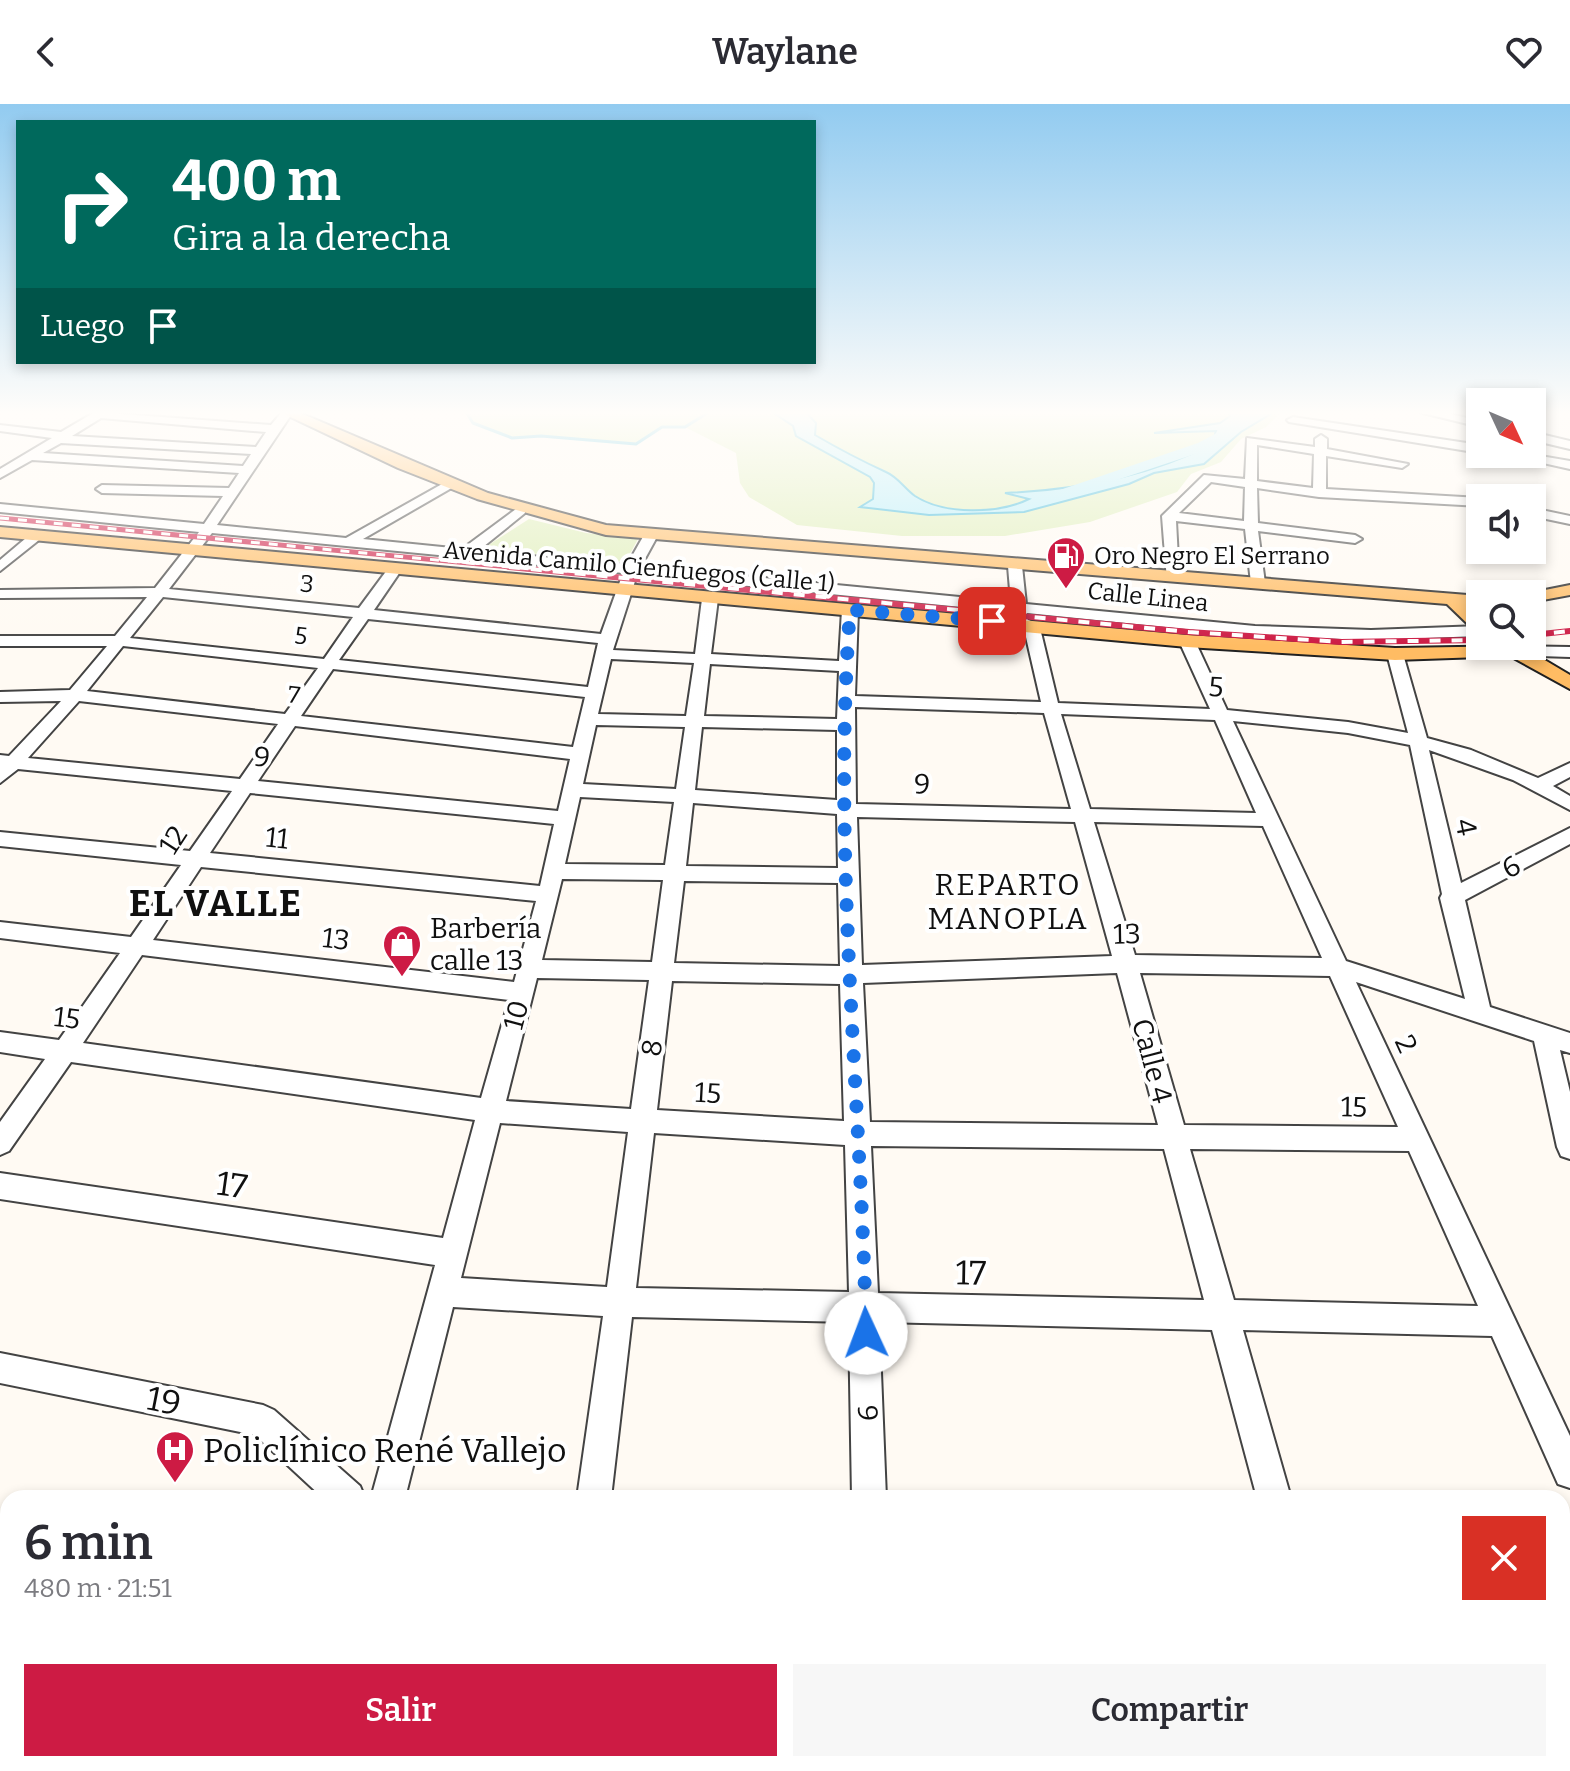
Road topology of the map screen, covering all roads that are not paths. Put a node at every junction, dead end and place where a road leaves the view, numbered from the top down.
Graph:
1 (136, 490) edge
2 (439, 490) edge
3 (468, 490) edge
4 (1196, 490) edge
5 (1253, 490) edge
6 (1298, 490) edge
7 (1319, 490) edge
8 (1400, 490) edge
9 (231, 492) joint
10 (1319, 493) junction
11 (1400, 495) junction
12 (1466, 501) edge
13 (0, 508) edge
14 (520, 510) junction
15 (1546, 515) edge
16 (1169, 516) junction
17 (1570, 520) edge
18 (1251, 526) junction
19 (209, 528) junction
20 (0, 532) edge
21 (651, 535) junction
22 (37, 536) junction
23 (1355, 539) dead end
24 (350, 541) junction
25 (192, 550) junction
26 (467, 552) junction
27 (1015, 566) junction
28 (0, 567) edge
29 (395, 569) junction
30 (1172, 578) junction
31 (627, 579) junction
32 (1258, 583) junction
33 (1570, 590) edge
34 (158, 592) junction
35 (0, 594) edge
36 (1546, 594) edge
37 (710, 599) junction
38 (1453, 600) junction
39 (1466, 601) edge
40 (850, 610) junction
41 (1466, 613) edge
42 (363, 615) junction
43 (1024, 619) junction
44 (1466, 628) edge
45 (0, 641) edge
46 (117, 641) junction
47 (1187, 641) junction
48 (606, 646) junction
49 (1466, 650) edge
50 (1546, 650) edge
51 (1570, 652) edge
52 (1395, 654) junction
53 (702, 658) junction
54 (1531, 660) edge
55 (330, 663) junction
56 (846, 666) junction
57 (1570, 683) edge
58 (596, 693) junction
59 (75, 695) junction
60 (0, 697) edge
61 (1051, 708) junction
62 (844, 713) junction
63 (1221, 715) junction
64 (289, 719) junction
65 (589, 719) junction
66 (695, 719) junction
67 (1417, 743) junction
68 (581, 754) junction
69 (9, 761) edge
70 (1570, 769) edge
71 (0, 777) edge
72 (246, 784) junction
73 (1541, 785) junction
74 (572, 790) junction
75 (684, 795) junction
76 (1570, 804) edge
77 (847, 810) junction
78 (1083, 818) junction
79 (566, 819) junction
80 (1272, 820) junction
81 (1570, 835) edge
82 (0, 839) edge
83 (198, 858) junction
84 (554, 871) junction
85 (675, 873) junction
86 (846, 876) junction
87 (548, 895) junction
88 (1451, 898) junction
89 (0, 930) edge
90 (140, 945) junction
91 (1126, 964) junction
92 (1338, 967) junction
93 (529, 969) junction
94 (665, 969) junction
95 (850, 975) junction
96 (521, 992) junction
97 (1480, 1013) junction
98 (1544, 1034) junction
99 (0, 1042) edge
100 (1570, 1043) edge
101 (67, 1050) junction
102 (490, 1111) junction
103 (641, 1121) junction
104 (856, 1134) junction
105 (1172, 1137) junction
106 (1418, 1139) junction
107 (0, 1143) edge
108 (1570, 1147) edge
109 (0, 1186) edge
110 (453, 1254) junction
111 (442, 1292) junction
112 (617, 1302) junction
113 (866, 1306) junction
114 (1225, 1315) junction
115 (1498, 1321) junction
116 (0, 1368) edge
117 (1570, 1472) edge
118 (339, 1490) edge
119 (390, 1490) edge
120 (595, 1490) edge
121 (869, 1490) edge
122 (1272, 1490) edge

1 - 9 street
2 - 24 street
3 - 14 main road
4 - 16 street
5 - 18 street
6 - 10 street
7 - 10 street
8 - 11 street
9 - 19 street
10 - 11 street
11 - 12 street
13 - 19 street, Calle Linea
14 - 21 main road
14 - 26 street
15 - 17 street
16 - 18 street
16 - 30 street
18 - 23 street
18 - 32 street
19 - 24 street, Calle Linea
19 - 25 street
20 - 22 main road, Avenida Camilo Cienfuegos (Calle 1)
21 - 27 main road
21 - 31 street, 10
22 - 25 main road, Avenida Camilo Cienfuegos (Calle 1)
22 - 28 street
24 - 26 street, Calle Linea
25 - 29 main road, Avenida Camilo Cienfuegos (Calle 1)
25 - 34 street
26 - 31 street, Calle Linea
27 - 30 main road
27 - 43 street, Calle 4
29 - 31 main road, Avenida Camilo Cienfuegos (Calle 1)
29 - 42 street, 12
30 - 32 main road
31 - 37 main road, Avenida Camilo Cienfuegos (Calle 1)
31 - 43 street, Calle Linea
31 - 48 street, 10
32 - 38 main road
33 - 36 main road
34 - 35 street, 3
34 - 42 street, 3
34 - 46 street
37 - 40 main road, Avenida Camilo Cienfuegos (Calle 1)
37 - 53 street, 8
38 - 39 main road
38 - 41 main road
40 - 43 main road, Avenida Camilo Cienfuegos (Calle 1)
40 - 56 street, 6
42 - 48 street, 3
42 - 55 street, 12
43 - 44 street, Calle Linea
43 - 47 main road, Avenida Camilo Cienfuegos (Calle 1)
43 - 61 street, Calle 4
45 - 46 street, 5
46 - 55 street, 5
46 - 59 street
47 - 52 main road, Avenida Camilo Cienfuegos (Calle 1)
47 - 63 street, 2
48 - 53 street, 3
48 - 58 street, 10
49 - 52 main road, Avenida Camilo Cienfuegos (Calle 1)
50 - 51 street
52 - 67 street, 4
53 - 56 street, 3
53 - 66 street, 8
54 - 57 main road
55 - 58 street, 5
55 - 64 street, 12
56 - 62 street, 6
58 - 65 street, 10
59 - 60 street, 7
59 - 64 street, 7
59 - 69 street
61 - 62 street, 5
61 - 63 street, 5
61 - 78 street, Calle 4
62 - 66 street, 5
62 - 77 street, 6
63 - 67 street, 5
63 - 80 street, 2
64 - 68 street, 7
64 - 72 street, 12
65 - 66 street, 5
65 - 68 street, 10
66 - 75 street, 8
67 - 73 street, 5
67 - 88 street, 4
68 - 74 street, 10
69 - 71 street
69 - 72 street, 9
70 - 73 street
72 - 79 street, 9
72 - 83 street, 12
73 - 76 street, 5
74 - 75 street, 9
74 - 79 street, 10
75 - 77 street, 9
75 - 85 street, 8
77 - 78 street, 9
77 - 86 street, 6
78 - 80 street, 9
78 - 91 street, Calle 4
79 - 84 street, 10
80 - 92 street, 2
81 - 88 street, 6
82 - 83 street, 11
83 - 87 street, 11
83 - 90 street, 12
84 - 85 street
84 - 87 street, 10
85 - 86 street
85 - 94 street, 8
86 - 95 street, 6
87 - 93 street, 10
88 - 97 street, 4
89 - 90 street, 13
90 - 96 street, 13
90 - 101 street, 12
91 - 92 street, 13
91 - 95 street, 13
91 - 105 street, Calle 4
92 - 97 street, 13
92 - 106 street, 2
93 - 94 street, 13
93 - 96 street, 10
94 - 95 street, 13
94 - 103 street, 8
95 - 104 street, 6
96 - 102 street, 10
97 - 98 street, 13
98 - 100 street, 13
98 - 108 street
99 - 101 street, 15
101 - 102 street, 15
101 - 107 street, 12
102 - 103 street, 15
102 - 110 street, 10
103 - 104 street, 15
103 - 112 street, 8
104 - 105 street, 15
104 - 113 street, 6
105 - 106 street, 15
105 - 114 street, Calle 4
106 - 115 street, 2
109 - 110 street, 17
110 - 111 street, 10
111 - 112 street, 17
111 - 119 street, 10
112 - 113 street, 17
112 - 120 street, 8
113 - 114 street, 17
113 - 121 street, 6
114 - 115 street, 17
114 - 122 street, Calle 4
115 - 117 street, 2
116 - 118 street, 19

